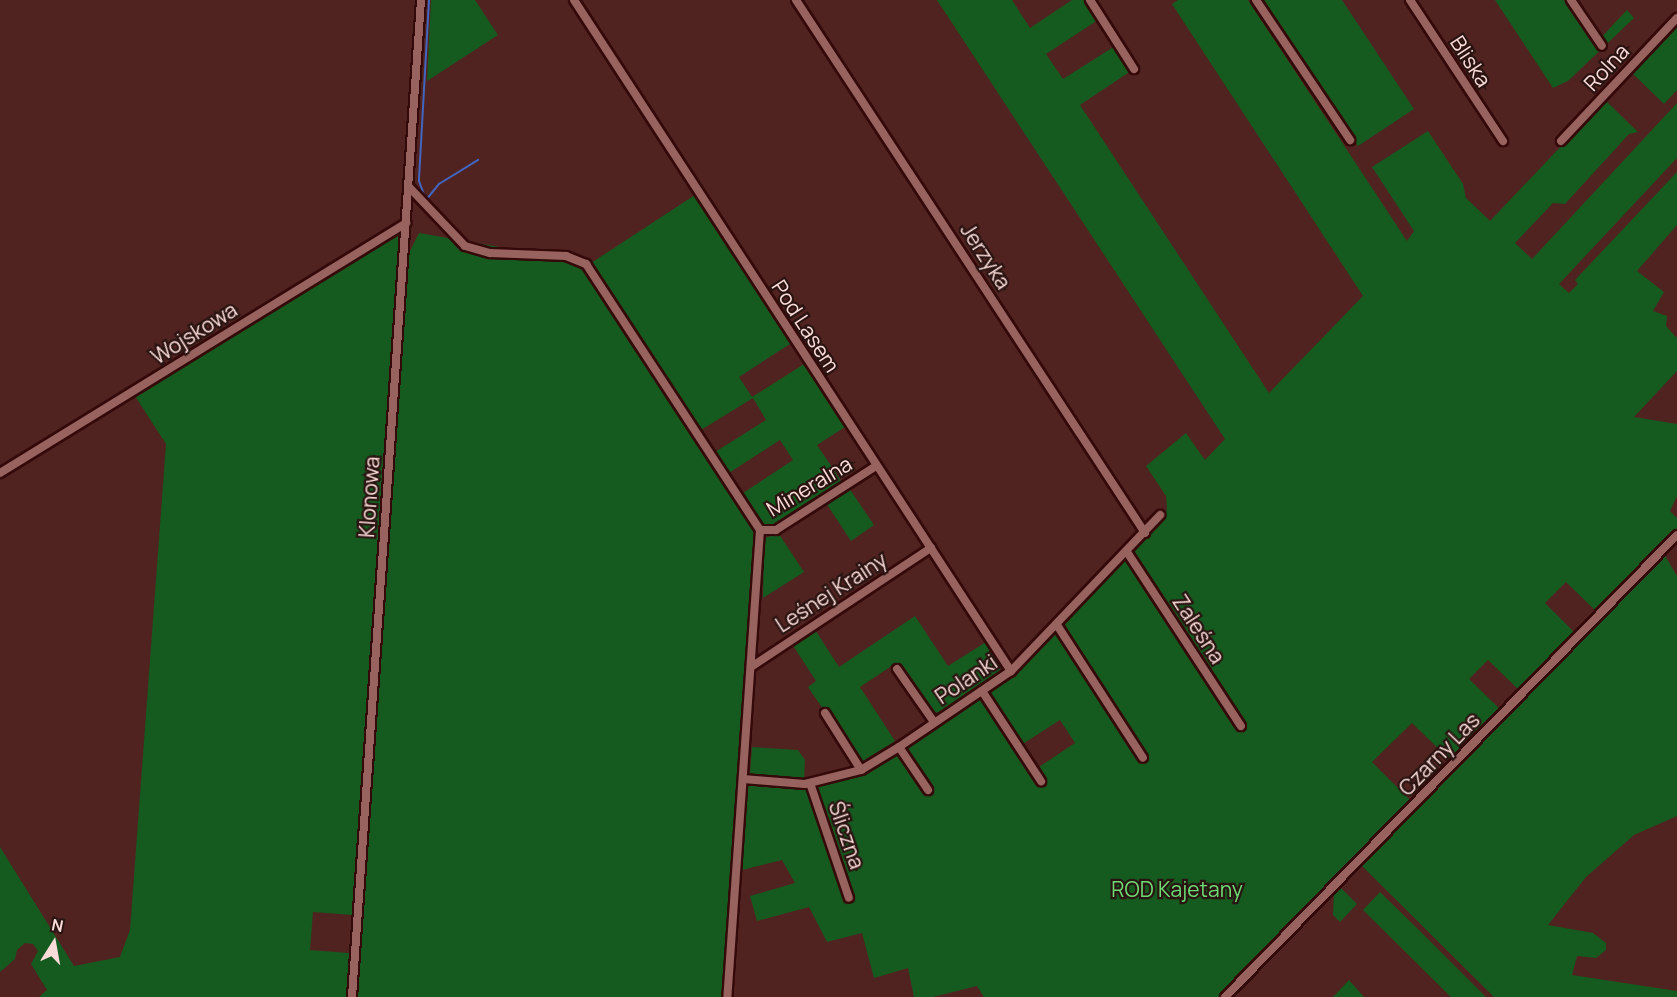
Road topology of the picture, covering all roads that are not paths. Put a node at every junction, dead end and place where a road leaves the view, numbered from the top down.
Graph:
1 (421, 0) edge
2 (574, 0) edge
3 (796, 0) edge
4 (1090, 0) edge
5 (1256, 0) edge
6 (1410, 0) edge
7 (1570, 0) edge
8 (1677, 18) edge
9 (1602, 46) dead end
10 (1134, 69) dead end
11 (1350, 140) dead end
12 (1503, 141) dead end
13 (1561, 141) dead end
14 (409, 187) junction
15 (406, 223) junction
16 (876, 466) junction
17 (0, 473) edge
18 (1161, 515) dead end
19 (760, 530) junction
20 (1145, 532) junction
21 (1677, 535) edge
22 (931, 548) junction
23 (1127, 552) junction
24 (1057, 625) junction
25 (751, 667) junction
26 (897, 669) dead end
27 (1011, 671) junction
28 (982, 691) junction
29 (825, 713) dead end
30 (934, 722) junction
31 (1241, 726) dead end
32 (899, 747) junction
33 (1143, 758) dead end
34 (861, 770) junction
35 (743, 779) junction
36 (1041, 782) dead end
37 (810, 783) junction
38 (928, 790) dead end
39 (849, 898) dead end
40 (352, 997) edge
41 (727, 997) edge
42 (1225, 997) edge

1 - 14 street, Klonowa
2 - 16 street, Pod Lasem
3 - 20 street, Jerzyka
4 - 10 street
5 - 11 street
6 - 12 street, Bliska
7 - 9 street
8 - 13 street, Rolna
14 - 15 street, Klonowa
14 - 19 street
15 - 17 street, Wojskowa
15 - 40 street, Klonowa
16 - 19 street, Mineralna
16 - 22 street, Pod Lasem
18 - 20 street, Polanki
19 - 25 street
20 - 23 street, Polanki
21 - 42 street, Czarny Las
22 - 25 street, Leśnej Krainy
22 - 27 street, Pod Lasem
23 - 24 street, Polanki
23 - 31 street, Zaleśna
24 - 27 street, Polanki
24 - 33 street
25 - 35 street
26 - 30 street
27 - 28 street, Polanki
28 - 30 street, Polanki
28 - 36 street
29 - 34 street
30 - 32 street, Polanki
32 - 34 street, Polanki
32 - 38 street
34 - 37 street, Polanki
35 - 37 street, Polanki
35 - 41 street
37 - 39 street, Śliczna

